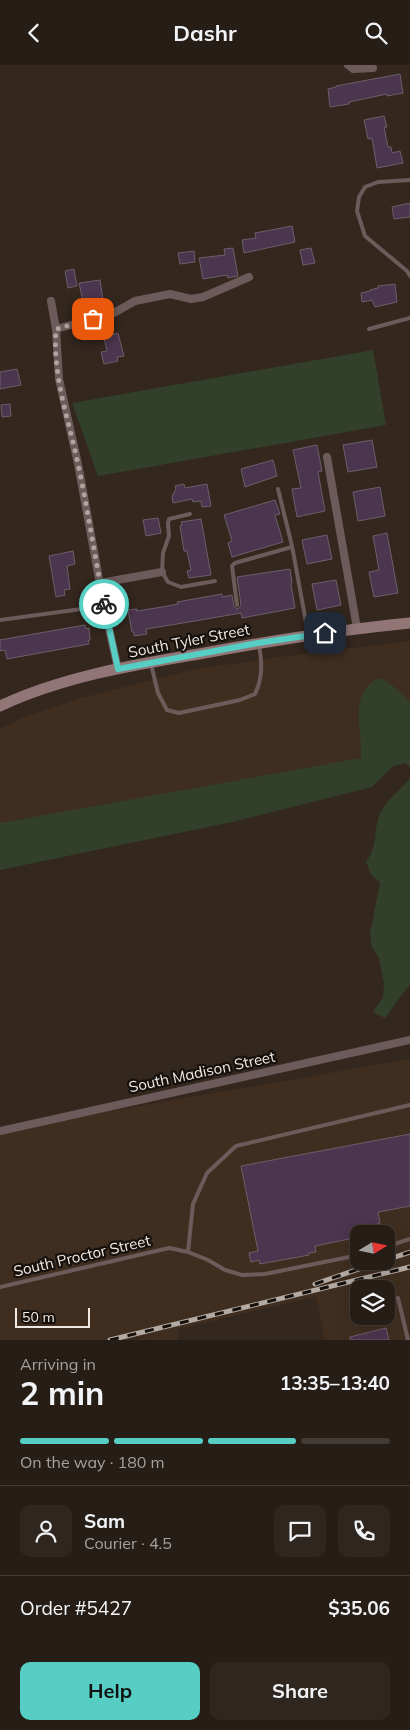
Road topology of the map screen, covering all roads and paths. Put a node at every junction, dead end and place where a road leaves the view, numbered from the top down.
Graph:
1 (348, 65) edge
2 (373, 68) dead end
3 (410, 180) edge
4 (410, 276) edge
5 (249, 277) dead end
6 (51, 301) dead end
7 (410, 318) edge
8 (56, 329) junction
9 (369, 329) dead end
10 (327, 457) dead end
11 (278, 489) dead end
12 (190, 514) dead end
13 (292, 547) junction
14 (162, 571) junction
15 (216, 581) dead end
16 (100, 583) junction
17 (104, 605) junction
18 (237, 605) dead end
19 (0, 620) edge
20 (410, 623) edge
21 (357, 628) junction
22 (308, 635) junction
23 (258, 643) junction
24 (151, 663) junction
25 (118, 669) junction
26 (0, 705) edge
27 (410, 1040) edge
28 (410, 1105) edge
29 (0, 1131) edge
30 (410, 1239) edge
31 (395, 1244) edge
32 (188, 1252) junction
33 (350, 1257) edge
34 (0, 1287) edge
35 (398, 1298) dead end
36 (408, 1340) edge

1 - 2 street
3 - 4 lane
5 - 8 street
6 - 8 street
7 - 9 lane
8 - 16 street
10 - 21 street
11 - 13 lane
12 - 14 lane
13 - 18 lane
13 - 22 lane
14 - 15 lane
14 - 16 street
16 - 17 street
17 - 19 lane
17 - 25 street
20 - 21 main road, South Tyler Street
21 - 22 main road, South Tyler Street
22 - 23 main road, South Tyler Street
23 - 24 main road, South Tyler Street
23 - 24 lane
24 - 25 main road, South Tyler Street
25 - 26 main road, South Tyler Street
27 - 29 street, South Madison Street
28 - 32 lane
30 - 31 lane
32 - 33 lane
32 - 34 lane, South Proctor Street
35 - 36 lane

